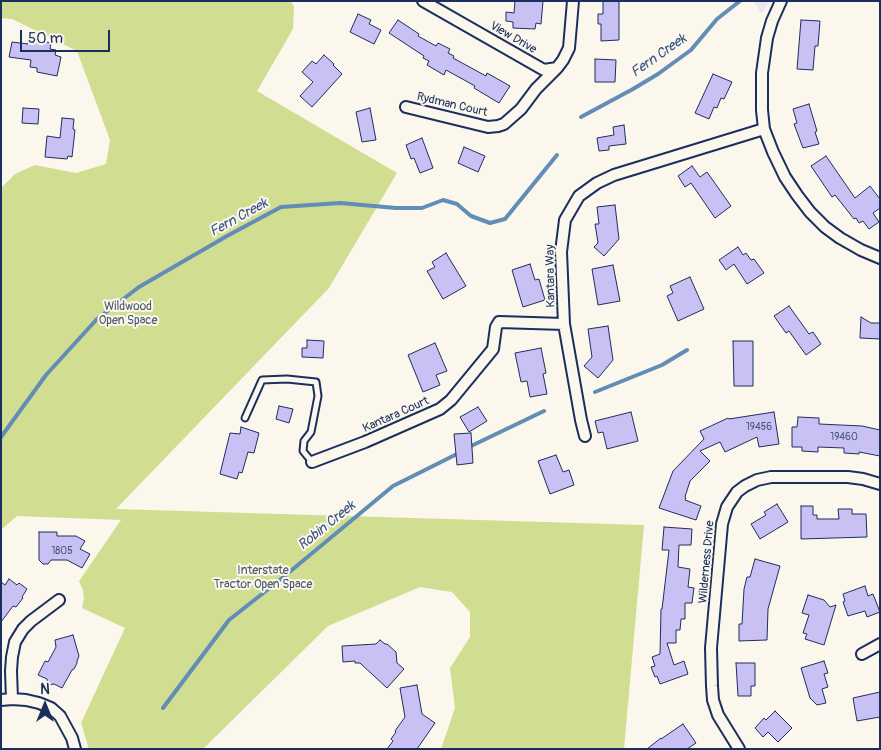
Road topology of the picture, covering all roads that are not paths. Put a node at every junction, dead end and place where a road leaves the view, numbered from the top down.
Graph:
1 (423, 1) edge
2 (573, 1) edge
3 (781, 1) edge
4 (557, 68) junction
5 (406, 107) dead end
6 (764, 129) junction
7 (880, 258) edge
8 (564, 324) junction
9 (245, 418) dead end
10 (585, 436) dead end
11 (312, 462) joint
12 (880, 484) edge
13 (58, 600) dead end
14 (880, 644) edge
15 (862, 654) dead end
16 (12, 699) junction
17 (1, 700) edge
18 (75, 749) edge
19 (739, 749) edge

1 - 4 street, View Drive
2 - 4 street
3 - 6 street
4 - 5 street, Rydman Court
6 - 7 street
6 - 8 street, Kantara Way
8 - 10 street, Kantara Way
8 - 11 street, Kantara Court
9 - 11 lane
12 - 19 street, Wilderness Drive
13 - 16 street
14 - 15 street
16 - 17 street
16 - 18 street

